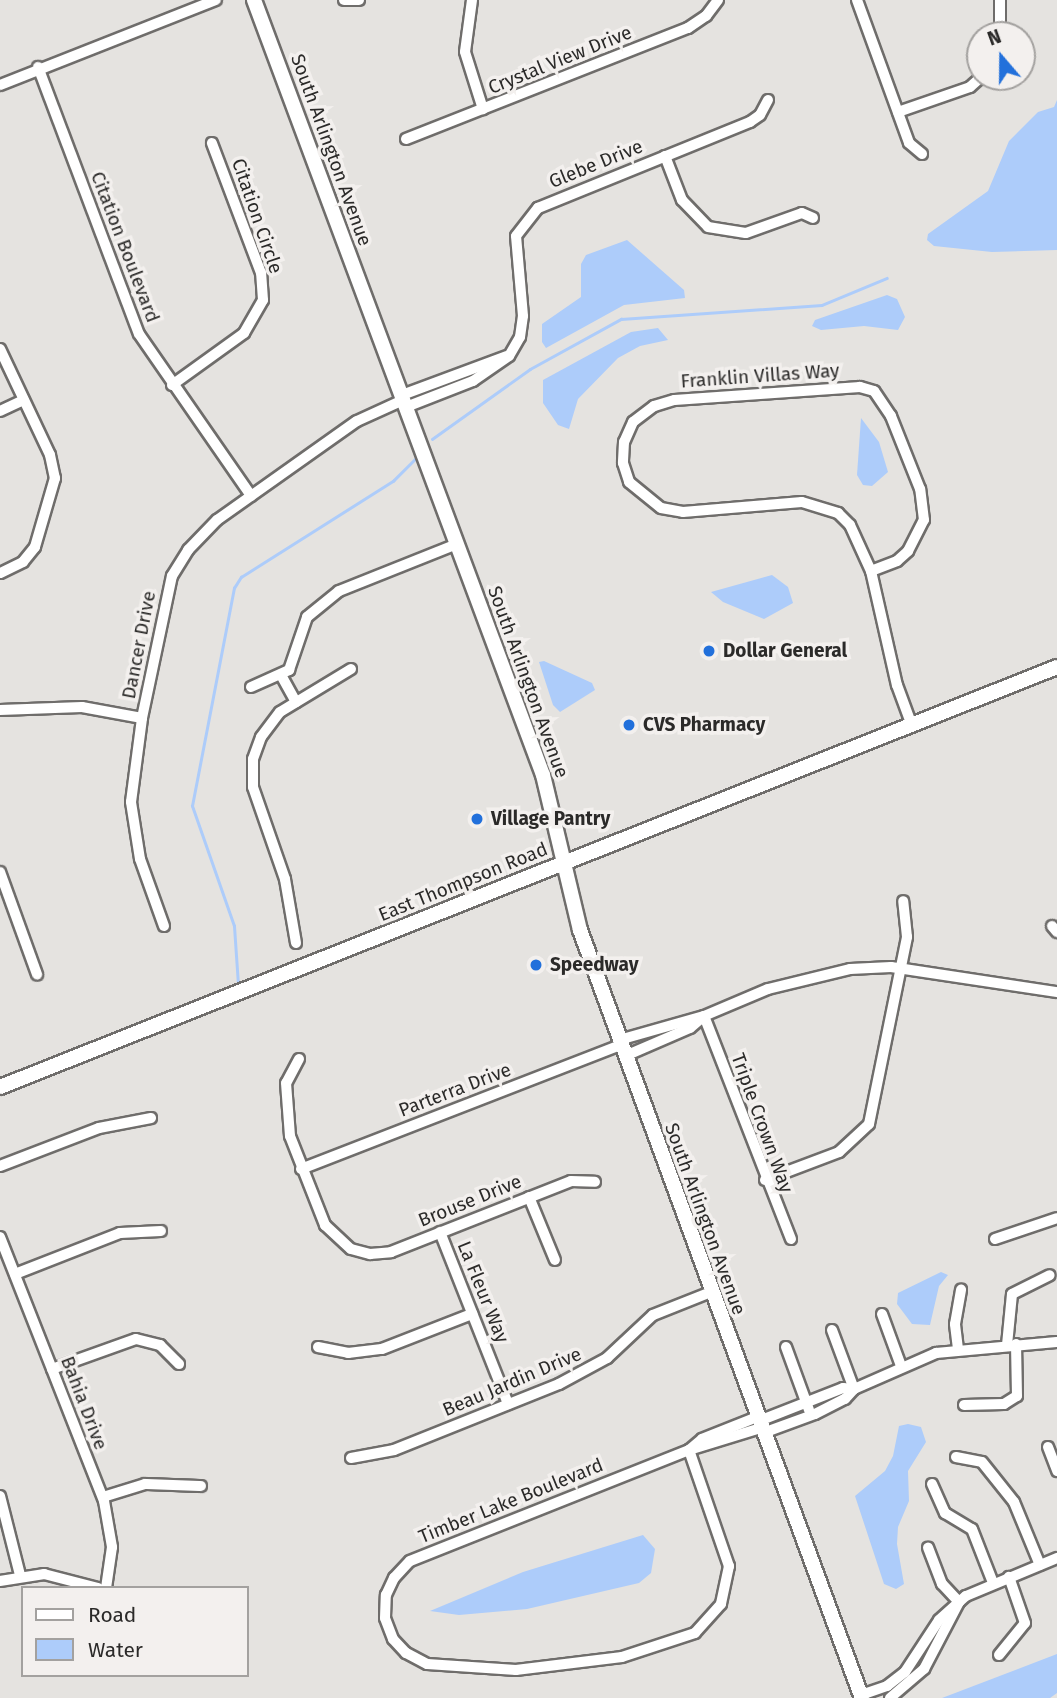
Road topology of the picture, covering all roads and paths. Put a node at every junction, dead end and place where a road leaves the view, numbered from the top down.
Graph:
1 (216, 0) edge
2 (254, 0) edge
3 (344, 0) edge
4 (359, 0) edge
5 (472, 0) edge
6 (718, 0) edge
7 (858, 0) edge
8 (1000, 0) edge
9 (1000, 21) edge
10 (38, 67) junction
11 (0, 85) edge
12 (966, 88) edge
13 (768, 100) dead end
14 (483, 109) junction
15 (898, 112) junction
16 (406, 139) dead end
17 (212, 143) dead end
18 (922, 154) dead end
19 (665, 156) junction
20 (813, 218) dead end
21 (0, 349) edge
22 (172, 385) junction
23 (24, 400) junction
24 (403, 401) junction
25 (0, 411) edge
26 (251, 496) junction
27 (457, 544) junction
28 (871, 571) junction
29 (0, 573) edge
30 (1057, 667) edge
31 (351, 669) dead end
32 (281, 674) junction
33 (251, 687) dead end
34 (296, 702) junction
35 (0, 710) edge
36 (142, 718) junction
37 (911, 723) junction
38 (564, 863) junction
39 (0, 872) edge
40 (903, 901) dead end
41 (164, 926) dead end
42 (296, 943) dead end
43 (901, 969) junction
44 (37, 974) dead end
45 (1057, 992) edge
46 (704, 1016) junction
47 (622, 1047) junction
48 (299, 1059) dead end
49 (0, 1087) edge
50 (151, 1118) dead end
51 (0, 1166) edge
52 (302, 1168) junction
53 (765, 1181) junction
54 (595, 1182) dead end
55 (529, 1197) junction
56 (1057, 1218) edge
57 (161, 1231) dead end
58 (440, 1232) junction
59 (0, 1237) edge
60 (790, 1239) dead end
61 (995, 1239) dead end
62 (555, 1260) dead end
63 (15, 1274) junction
64 (1050, 1275) dead end
65 (961, 1290) dead end
66 (711, 1292) junction
67 (472, 1314) junction
68 (882, 1314) dead end
69 (832, 1330) dead end
70 (1057, 1342) edge
71 (1012, 1344) junction
72 (318, 1346) dead end
73 (786, 1347) dead end
74 (958, 1349) junction
75 (179, 1364) dead end
76 (901, 1366) junction
77 (52, 1369) junction
78 (854, 1389) junction
79 (806, 1403) junction
80 (508, 1404) junction
81 (964, 1405) dead end
82 (811, 1416) junction
83 (760, 1425) junction
84 (1048, 1447) dead end
85 (689, 1450) junction
86 (956, 1457) dead end
87 (351, 1458) dead end
88 (1057, 1471) edge
89 (933, 1484) dead end
90 (201, 1486) dead end
91 (0, 1496) edge
92 (103, 1497) junction
93 (928, 1548) dead end
94 (1057, 1560) edge
95 (1040, 1565) junction
96 (20, 1575) junction
97 (1009, 1577) junction
98 (0, 1581) edge
99 (993, 1583) junction
100 (90, 1586) edge
101 (106, 1586) edge
102 (958, 1603) junction
103 (999, 1655) dead end
104 (860, 1697) edge
105 (890, 1698) edge

1 - 10 street
2 - 24 main road, South Arlington Avenue
3 - 4 street
5 - 14 street
6 - 14 street, Crystal View Drive
7 - 15 street
8 - 9 street
10 - 11 street
10 - 22 street, Citation Boulevard
12 - 15 street
13 - 19 street, Glebe Drive
14 - 16 street, Crystal View Drive
15 - 18 street
17 - 22 street, Citation Circle
19 - 20 street
19 - 24 street, Glebe Drive
21 - 23 street
22 - 26 street, Citation Boulevard
23 - 25 street
23 - 29 street
24 - 26 street, Dancer Drive
24 - 27 main road, South Arlington Avenue
26 - 36 street, Dancer Drive
27 - 32 street
27 - 38 main road, South Arlington Avenue
28 - 28 street, Franklin Villas Way
28 - 37 street
30 - 37 main road, East Thompson Road
31 - 34 street
32 - 33 street
32 - 34 street
34 - 42 street
35 - 36 street
36 - 41 street, Dancer Drive
37 - 38 main road, East Thompson Road
38 - 47 main road, South Arlington Avenue
38 - 49 main road, East Thompson Road
39 - 44 street
40 - 43 street
43 - 45 street
43 - 46 street
43 - 53 street
46 - 47 street
46 - 47 street
46 - 53 street, Triple Crown Way
47 - 52 street, Parterra Drive
47 - 66 main road, South Arlington Avenue
48 - 52 street
50 - 51 street
52 - 58 street, Brouse Drive
53 - 60 street, Triple Crown Way
54 - 55 street, Brouse Drive
55 - 58 street, Brouse Drive
55 - 62 street
56 - 61 street
57 - 63 street
58 - 67 street, La Fleur Way
59 - 63 street, Bahia Drive
63 - 77 street, Bahia Drive
64 - 71 street
65 - 74 street
66 - 80 street, Beau Jardin Drive
66 - 83 main road, South Arlington Avenue
67 - 72 street
67 - 80 street, La Fleur Way
68 - 76 street
69 - 78 street
70 - 71 street
71 - 74 street
71 - 81 street
73 - 79 street
74 - 76 street
75 - 77 street
76 - 78 street
77 - 92 street, Bahia Drive
78 - 79 street, Timber Lake Boulevard
78 - 82 street, Timber Lake Boulevard
79 - 82 street
79 - 83 street, Timber Lake Boulevard
80 - 87 street, Beau Jardin Drive
82 - 83 street, Timber Lake Boulevard
83 - 85 street, Timber Lake Boulevard
83 - 104 main road, South Arlington Avenue
84 - 88 street
85 - 85 street, Timber Lake Boulevard
86 - 95 street
89 - 99 street
90 - 92 street
91 - 96 street
92 - 101 street, Bahia Drive
93 - 102 street
94 - 95 street
95 - 97 street
96 - 98 street
96 - 100 street
97 - 99 street
97 - 103 street
99 - 102 street
102 - 104 street
102 - 105 street

